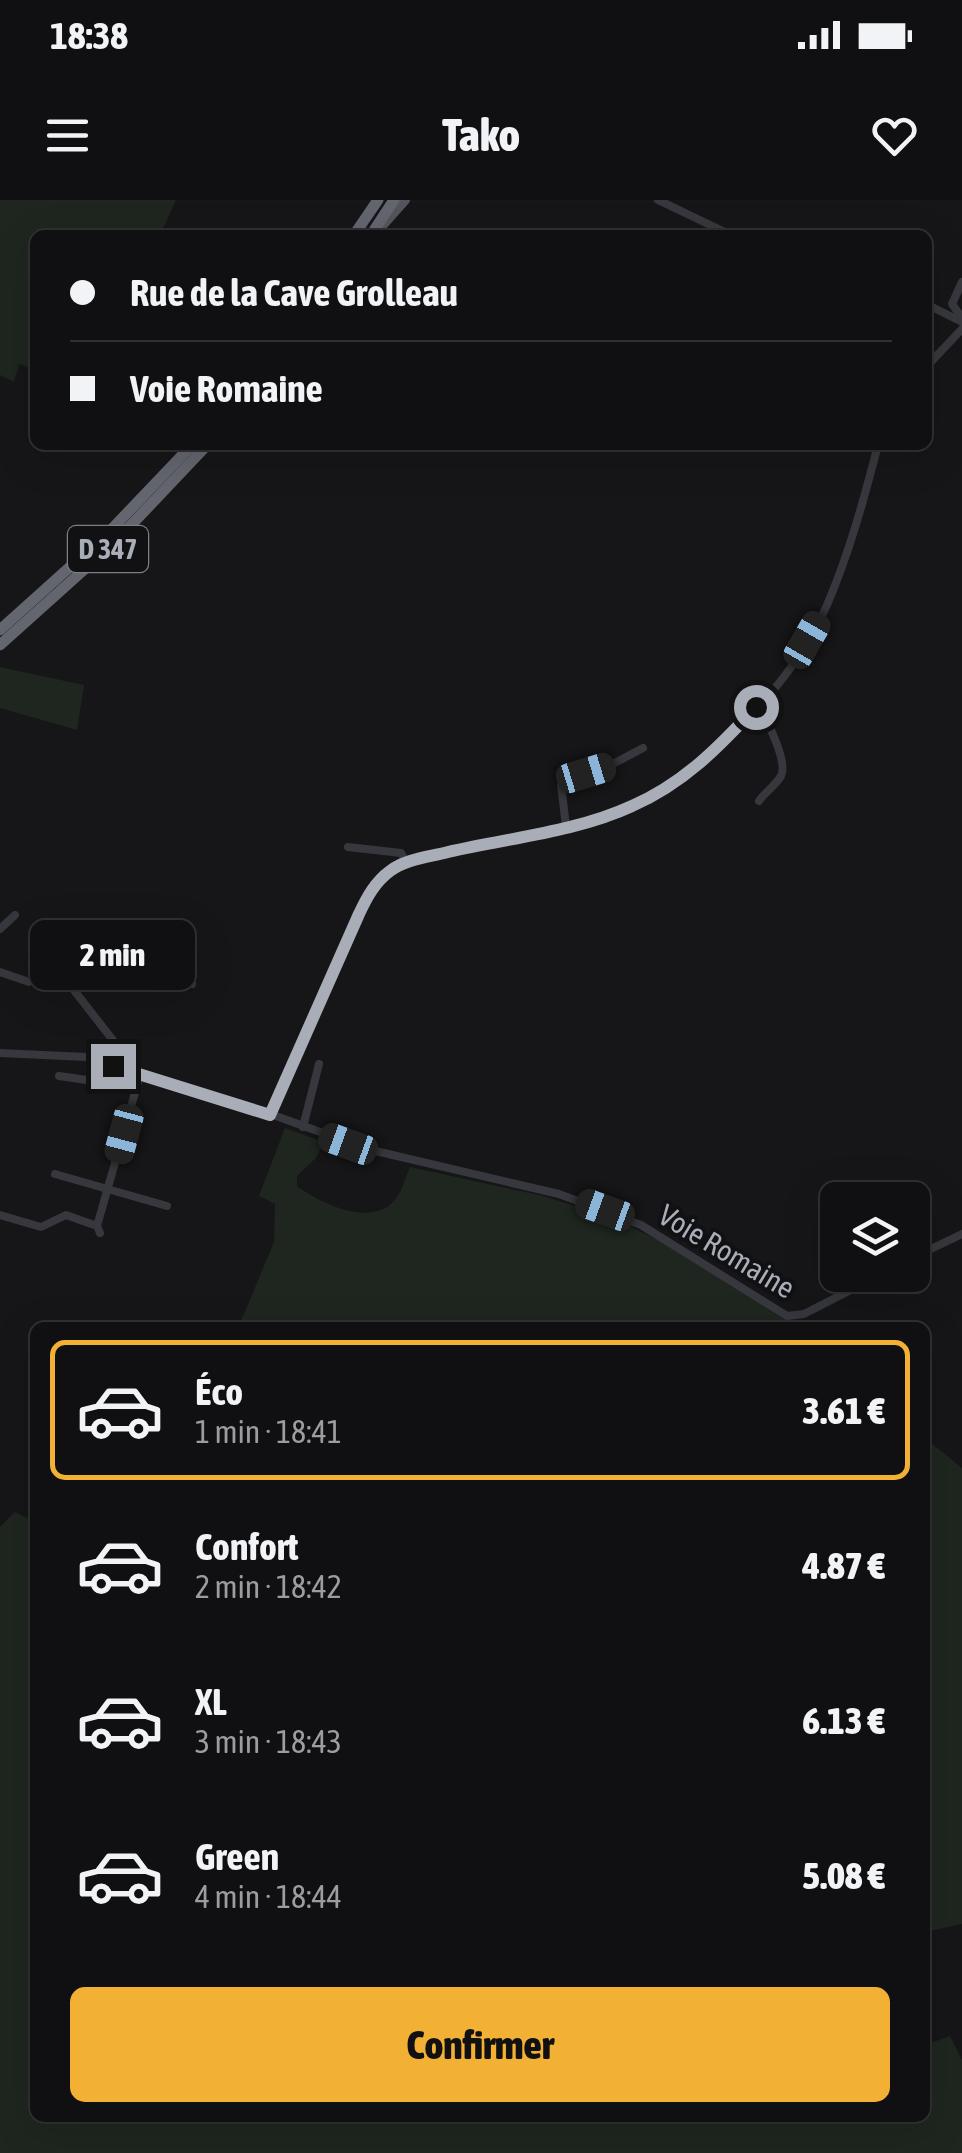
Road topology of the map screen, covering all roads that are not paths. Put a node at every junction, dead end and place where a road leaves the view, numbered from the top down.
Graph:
1 (378, 200) edge
2 (394, 200) edge
3 (405, 200) edge
4 (658, 200) edge
5 (357, 230) edge
6 (375, 230) edge
7 (377, 230) edge
8 (720, 230) edge
9 (962, 282) edge
10 (932, 307) edge
11 (962, 320) edge
12 (962, 329) edge
13 (932, 361) edge
14 (187, 450) edge
15 (203, 450) edge
16 (877, 450) edge
17 (0, 630) edge
18 (0, 645) edge
19 (756, 707) junction
20 (643, 748) dead end
21 (759, 801) dead end
22 (566, 826) junction
23 (348, 847) dead end
24 (406, 862) junction
25 (15, 915) dead end
26 (0, 929) edge
27 (137, 939) dead end
28 (0, 972) edge
29 (130, 974) junction
30 (30, 982) dead end
31 (192, 984) dead end
32 (0, 1053) edge
33 (319, 1064) dead end
34 (129, 1072) junction
35 (140, 1075) junction
36 (59, 1076) dead end
37 (136, 1087) junction
38 (270, 1115) junction
39 (303, 1127) junction
40 (55, 1174) dead end
41 (109, 1190) junction
42 (167, 1206) dead end
43 (0, 1216) edge
44 (962, 1234) edge
45 (930, 1249) edge
46 (845, 1292) edge

1 - 5 highway
2 - 6 highway
3 - 7 main road
4 - 8 street
9 - 11 street
10 - 11 street
12 - 13 street
14 - 17 highway, D 347
15 - 18 highway, D 347
16 - 19 street
19 - 21 street
19 - 22 street
20 - 22 street
22 - 24 street
23 - 24 street
24 - 38 street
25 - 26 street
27 - 29 street
28 - 30 street
29 - 31 street
29 - 34 street
32 - 34 street, Voie Romaine
33 - 39 street
34 - 35 street, Voie Romaine
35 - 37 street
35 - 38 street, Voie Romaine
36 - 37 street
37 - 41 street
38 - 39 street, Voie Romaine
39 - 46 street, Voie Romaine
40 - 41 street
41 - 42 street
41 - 43 street
44 - 45 street

